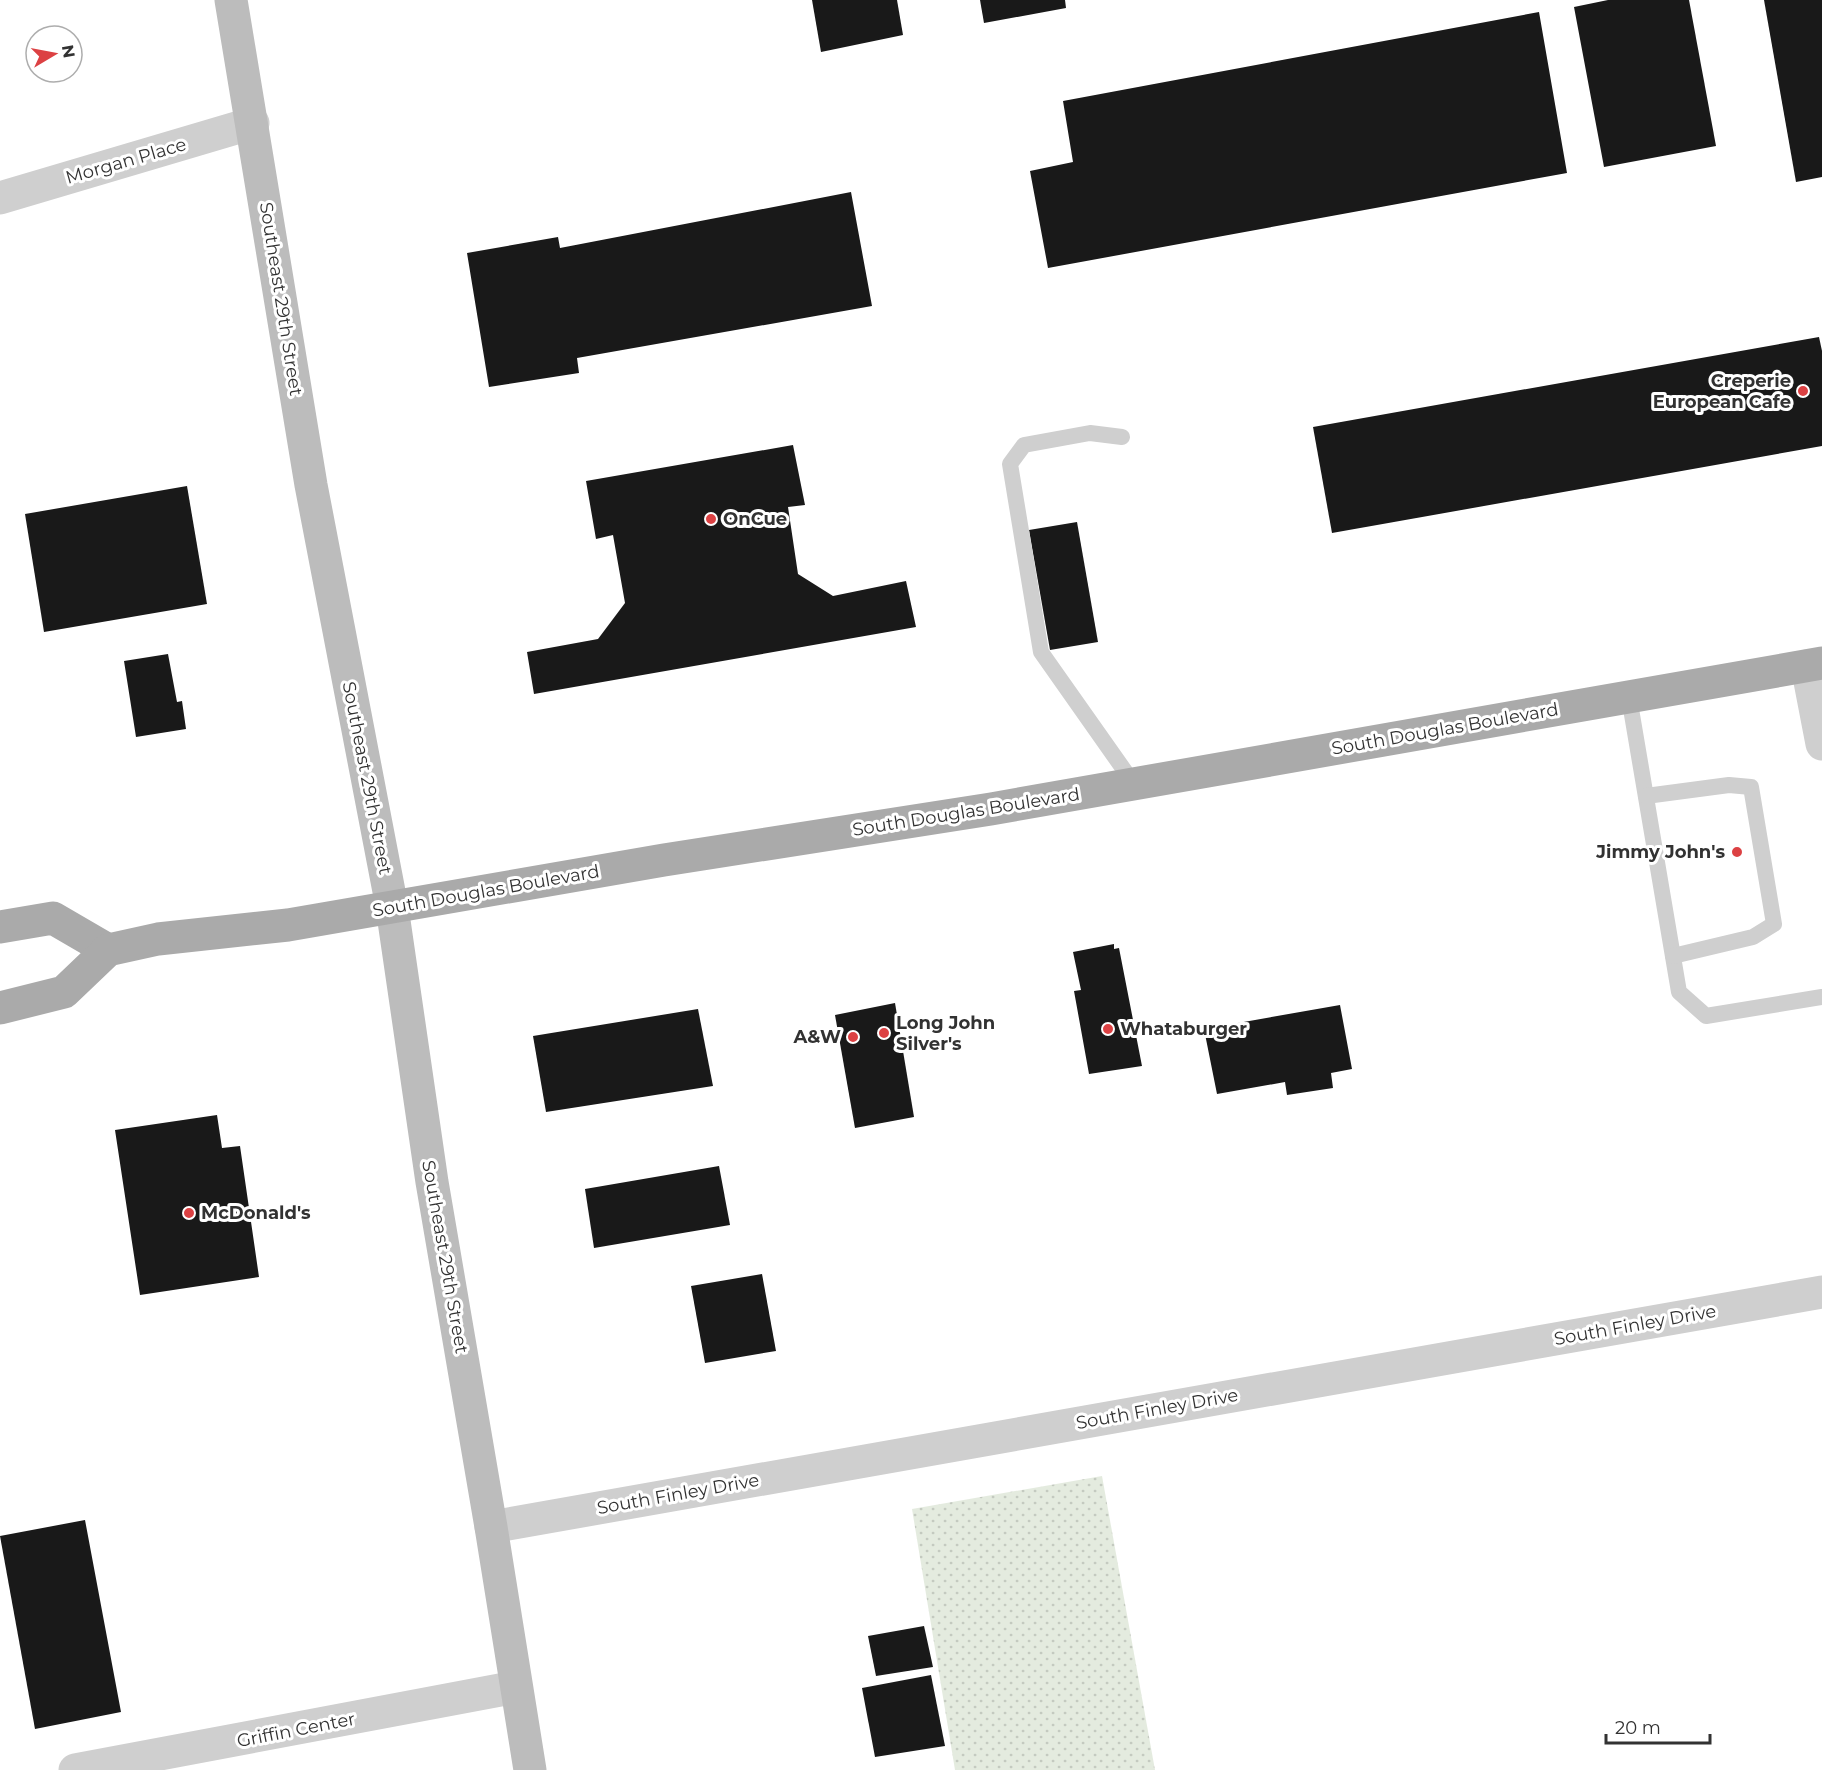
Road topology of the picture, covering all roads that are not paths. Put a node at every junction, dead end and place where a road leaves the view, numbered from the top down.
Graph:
1 (231, 0) edge
2 (253, 123) junction
3 (0, 198) edge
4 (1122, 437) dead end
5 (1814, 664) edge
6 (1629, 697) junction
7 (1822, 744) edge
8 (1134, 784) junction
9 (1646, 796) junction
10 (392, 907) junction
11 (0, 927) edge
12 (108, 950) junction
13 (1673, 956) junction
14 (1822, 997) edge
15 (0, 1008) edge
16 (1822, 1292) edge
17 (491, 1527) junction
18 (516, 1687) junction
19 (75, 1770) edge
20 (530, 1770) edge

1 - 2 main road, Southeast 29th Street
2 - 3 street, Morgan Place
2 - 10 main road, Southeast 29th Street
4 - 8 lane
5 - 6 main road, South Douglas Boulevard
5 - 7 street
6 - 8 main road, South Douglas Boulevard
6 - 9 lane
8 - 10 main road, South Douglas Boulevard
9 - 13 lane
9 - 13 lane
10 - 12 main road, South Douglas Boulevard
10 - 17 main road, Southeast 29th Street
11 - 12 main road
12 - 15 main road
13 - 14 lane
16 - 17 street, South Finley Drive
17 - 18 main road, Southeast 29th Street
18 - 19 street, Griffin Center
18 - 20 main road, Southeast 29th Street

